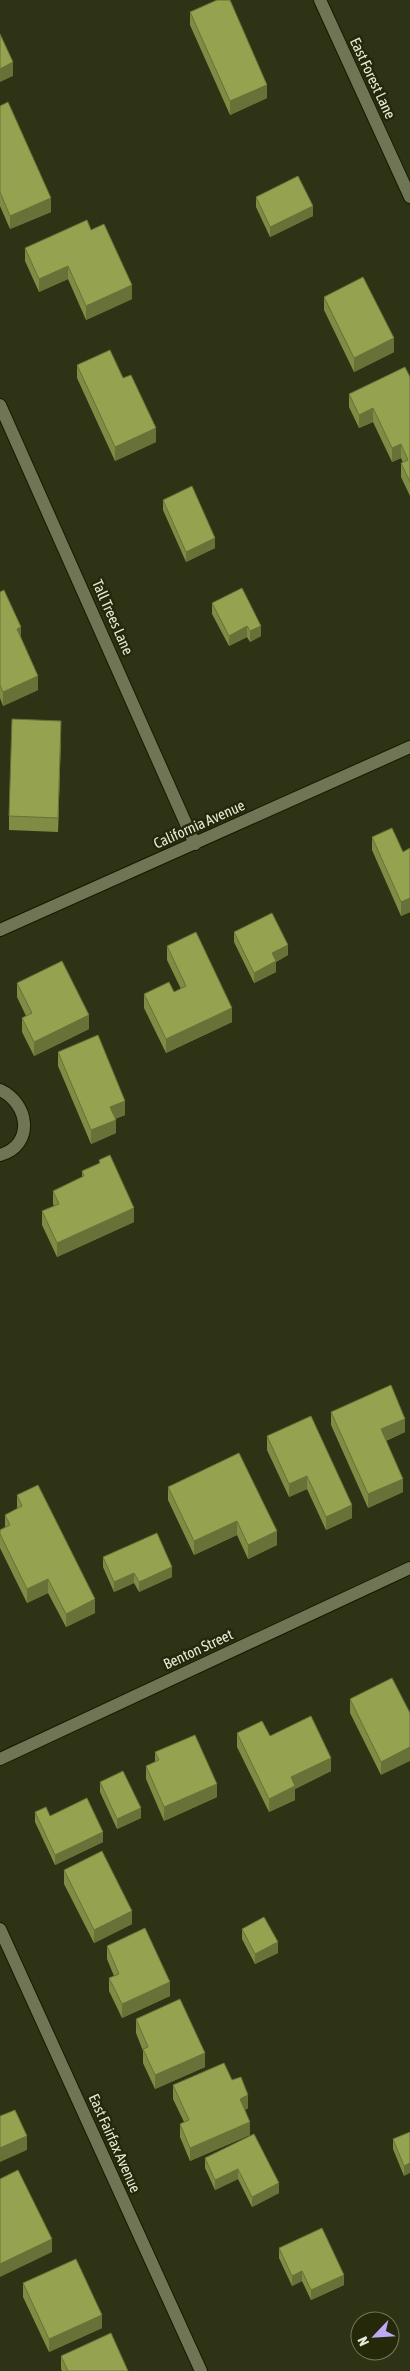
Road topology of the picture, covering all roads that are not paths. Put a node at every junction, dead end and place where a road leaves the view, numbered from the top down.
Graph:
1 (320, 0) edge
2 (410, 197) edge
3 (0, 405) edge
4 (410, 747) edge
5 (195, 844) junction
6 (0, 930) edge
7 (0, 1090) edge
8 (0, 1155) edge
9 (410, 1568) edge
10 (0, 1760) edge
11 (0, 1929) edge
12 (201, 2371) edge

1 - 2 street, East Forest Lane
3 - 5 street, Tall Trees Lane
4 - 5 street, California Avenue
5 - 6 street, California Avenue
7 - 8 street
9 - 10 street, Benton Street
11 - 12 street, East Fairfax Avenue

